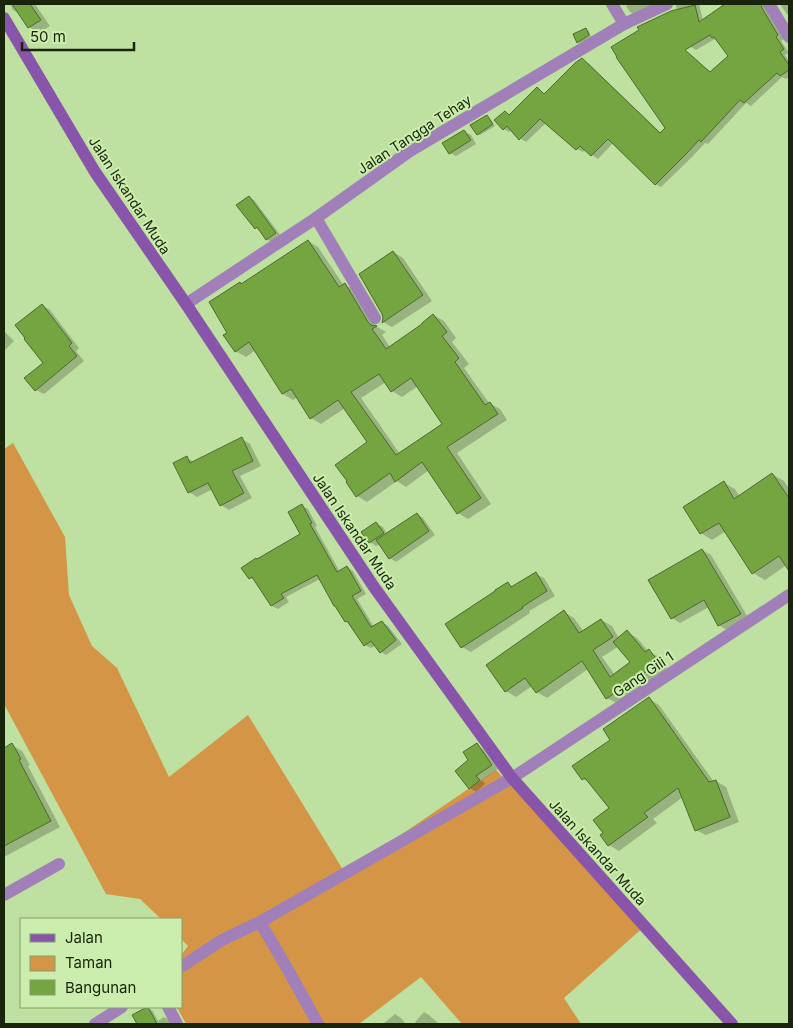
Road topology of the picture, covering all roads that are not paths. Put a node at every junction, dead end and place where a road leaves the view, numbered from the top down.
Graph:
1 (612, 4) edge
2 (667, 4) edge
3 (769, 4) edge
4 (4, 18) edge
5 (624, 24) junction
6 (789, 37) edge
7 (316, 218) junction
8 (186, 304) junction
9 (375, 318) dead end
10 (789, 595) edge
11 (512, 778) junction
12 (59, 864) dead end
13 (4, 895) edge
14 (260, 922) junction
15 (182, 966) edge
16 (120, 1008) edge
17 (169, 1008) edge
18 (95, 1024) edge
19 (177, 1024) edge
20 (318, 1024) edge
21 (732, 1024) edge

1 - 5 street
2 - 5 street, Jalan Tangga Tehay
3 - 6 street
4 - 8 street, Jalan Iskandar Muda
5 - 7 street, Jalan Tangga Tehay
7 - 8 street, Jalan Tangga Tehay
7 - 9 street
8 - 11 street, Jalan Iskandar Muda
10 - 11 street, Gang Gili 1
11 - 14 street, Gang Gili 1
11 - 21 street, Jalan Iskandar Muda
12 - 13 street
14 - 15 street, Gang Gili 1
14 - 20 street
16 - 18 street
17 - 19 street

